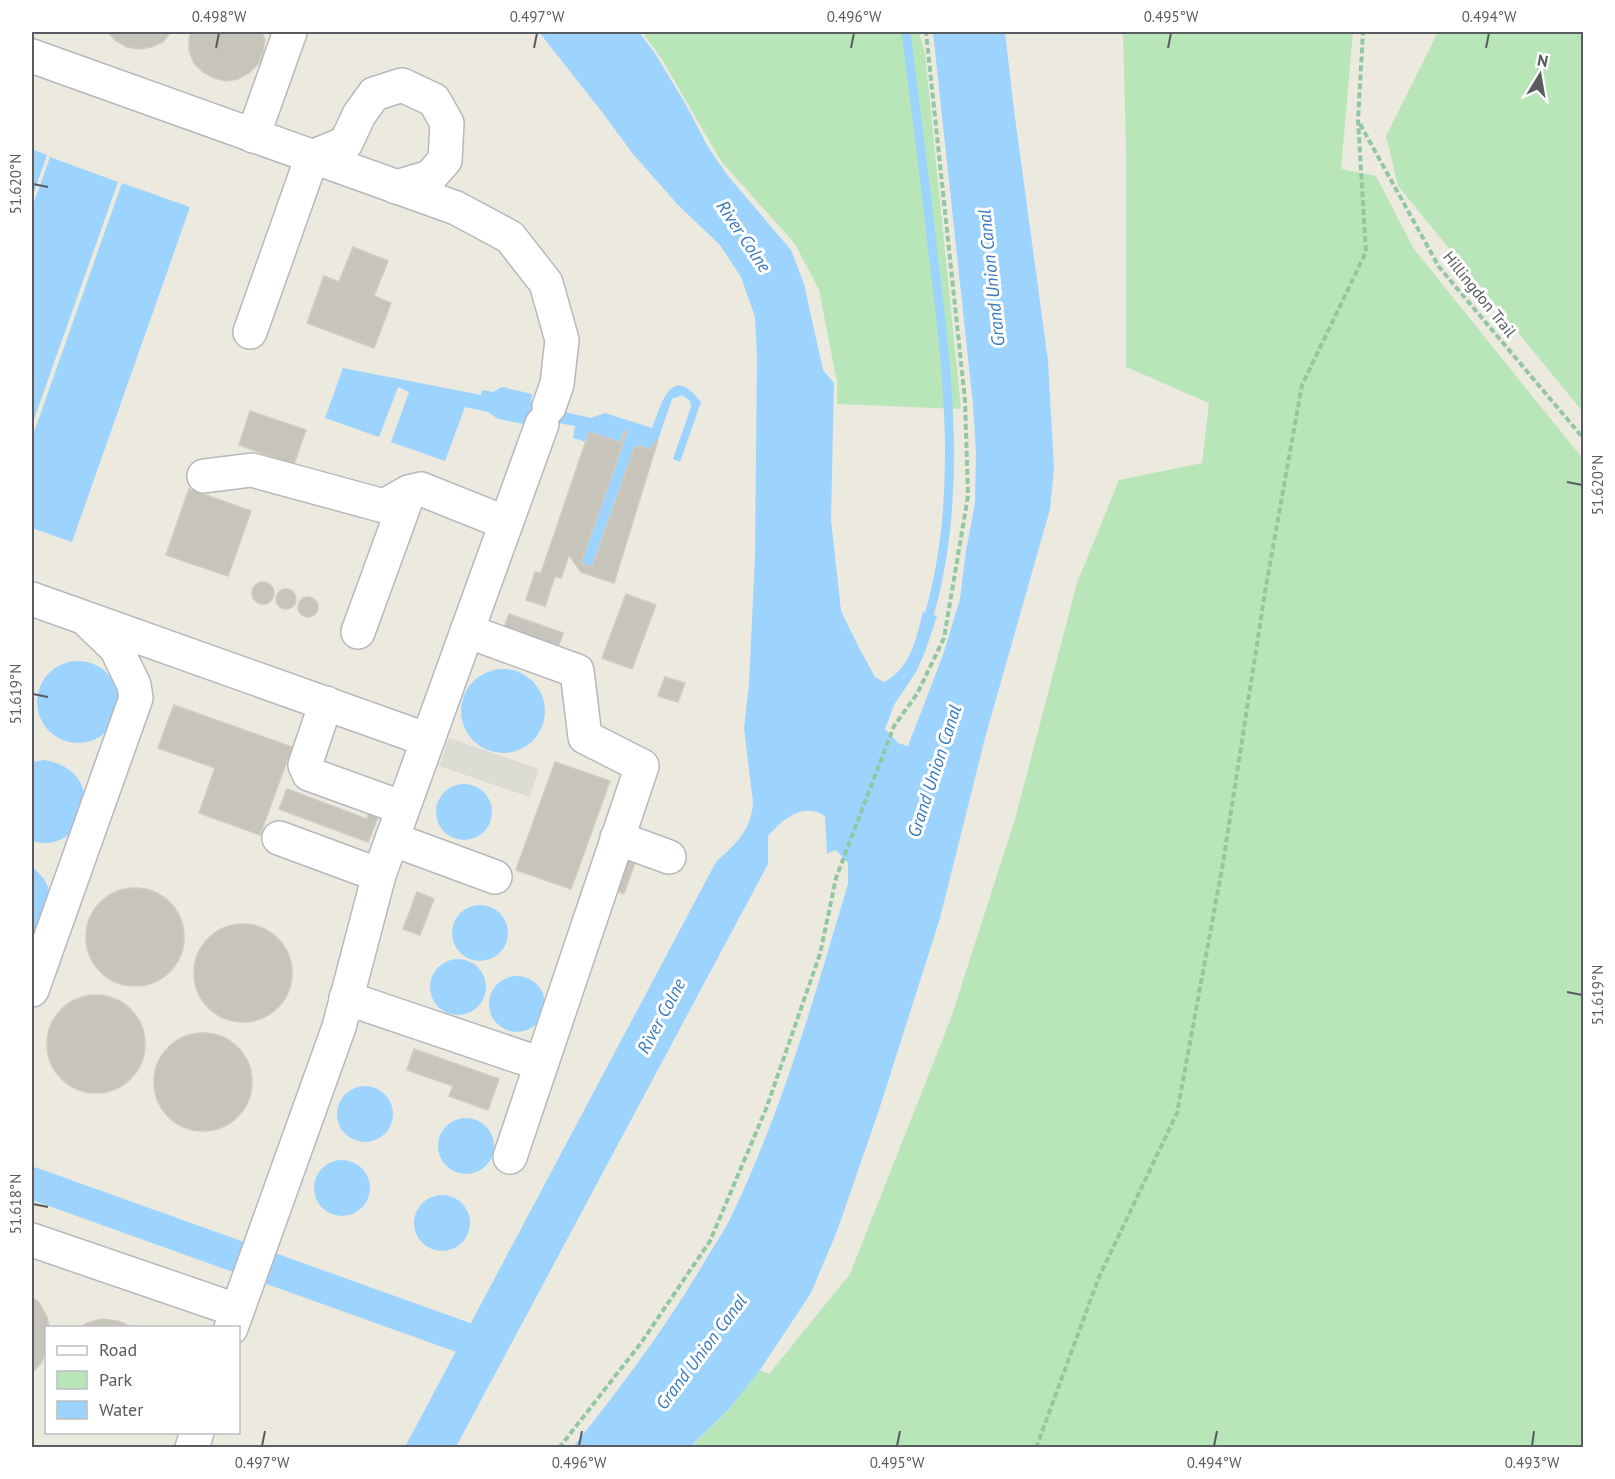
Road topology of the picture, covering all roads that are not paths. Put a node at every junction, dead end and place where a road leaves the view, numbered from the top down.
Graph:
1 (290, 32) edge
2 (32, 56) edge
3 (253, 136) junction
4 (312, 157) junction
5 (396, 187) junction
6 (250, 332) dead end
7 (204, 476) dead end
8 (409, 492) junction
9 (506, 523) junction
10 (32, 599) edge
11 (86, 618) junction
12 (467, 631) junction
13 (357, 632) dead end
14 (326, 703) junction
15 (428, 740) junction
16 (403, 808) junction
17 (279, 838) dead end
18 (617, 838) junction
19 (392, 839) junction
20 (669, 857) dead end
21 (379, 875) junction
22 (495, 877) dead end
23 (32, 990) edge
24 (346, 998) junction
25 (542, 1064) junction
26 (510, 1157) dead end
27 (32, 1240) edge
28 (236, 1311) edge

1 - 3 lane
2 - 3 lane
3 - 4 lane
4 - 5 lane
4 - 5 lane
4 - 6 lane
5 - 9 lane
7 - 8 lane
8 - 9 lane
8 - 13 lane
9 - 12 lane
10 - 11 lane
11 - 14 lane
11 - 23 lane
12 - 15 lane
12 - 18 lane
14 - 15 lane
14 - 16 lane
15 - 16 lane
16 - 19 lane
17 - 21 lane
18 - 20 lane
18 - 25 lane
19 - 21 lane
19 - 22 lane
21 - 24 lane
24 - 25 lane
24 - 28 lane
25 - 26 lane
27 - 28 lane

